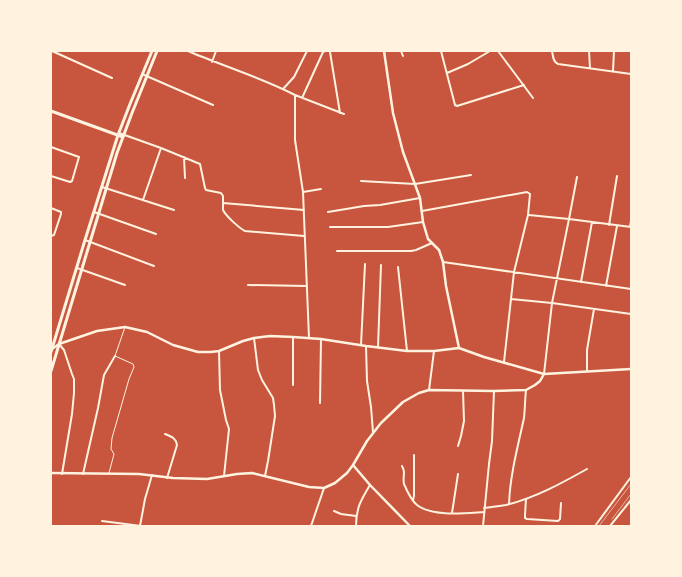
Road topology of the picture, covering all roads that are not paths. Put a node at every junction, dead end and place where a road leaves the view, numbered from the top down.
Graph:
1 (52, 51) edge
2 (152, 51) edge
3 (157, 51) edge
4 (188, 51) edge
5 (216, 51) edge
6 (307, 51) edge
7 (325, 51) edge
8 (329, 51) edge
9 (384, 51) edge
10 (401, 51) edge
11 (441, 51) edge
12 (490, 51) edge
13 (498, 51) edge
14 (552, 51) edge
15 (589, 51) edge
16 (614, 51) edge
17 (403, 56) dead end
18 (212, 62) junction
19 (590, 68) junction
20 (613, 71) junction
21 (447, 72) junction
22 (142, 74) junction
23 (631, 74) edge
24 (147, 76) junction
25 (112, 78) dead end
26 (524, 85) junction
27 (283, 89) junction
28 (294, 95) junction
29 (302, 98) junction
30 (534, 98) dead end
31 (213, 105) dead end
32 (51, 111) edge
33 (340, 113) junction
34 (344, 114) dead end
35 (119, 134) junction
36 (123, 136) junction
37 (51, 147) edge
38 (161, 148) junction
39 (184, 158) junction
40 (471, 175) dead end
41 (51, 176) edge
42 (576, 176) dead end
43 (618, 176) dead end
44 (185, 178) dead end
45 (361, 181) dead end
46 (415, 184) junction
47 (102, 187) junction
48 (107, 189) junction
49 (321, 189) dead end
50 (303, 192) junction
51 (420, 198) junction
52 (143, 200) junction
53 (223, 203) junction
54 (51, 208) edge
55 (174, 210) dead end
56 (304, 210) junction
57 (422, 211) junction
58 (94, 212) junction
59 (328, 212) dead end
60 (99, 214) junction
61 (528, 215) junction
62 (569, 219) junction
63 (631, 221) edge
64 (423, 222) junction
65 (592, 222) junction
66 (609, 225) junction
67 (617, 226) junction
68 (330, 227) dead end
69 (630, 227) edge
70 (156, 234) dead end
71 (52, 236) edge
72 (305, 236) junction
73 (85, 240) junction
74 (90, 242) junction
75 (432, 243) junction
76 (337, 251) dead end
77 (442, 262) junction
78 (364, 264) dead end
79 (381, 265) dead end
80 (154, 266) dead end
81 (398, 267) dead end
82 (77, 268) junction
83 (82, 270) junction
84 (514, 272) junction
85 (557, 278) junction
86 (581, 282) junction
87 (125, 285) dead end
88 (248, 285) dead end
89 (307, 286) junction
90 (606, 286) junction
91 (631, 290) edge
92 (511, 299) junction
93 (552, 303) junction
94 (594, 309) junction
95 (631, 314) edge
96 (125, 327) junction
97 (293, 337) junction
98 (254, 338) junction
99 (309, 338) junction
100 (321, 339) junction
101 (59, 344) junction
102 (361, 345) junction
103 (366, 346) junction
104 (378, 347) junction
105 (458, 348) junction
106 (51, 350) edge
107 (219, 351) junction
108 (407, 351) junction
109 (434, 351) junction
110 (115, 356) junction
111 (504, 362) junction
112 (631, 369) edge
113 (51, 371) edge
114 (587, 371) junction
115 (544, 374) junction
116 (293, 385) dead end
117 (429, 390) junction
118 (526, 390) junction
119 (463, 391) junction
120 (494, 391) junction
121 (320, 403) dead end
122 (373, 432) junction
123 (165, 434) dead end
124 (458, 446) dead end
125 (414, 455) dead end
126 (353, 465) junction
127 (402, 466) dead end
128 (587, 469) dead end
129 (51, 473) edge
130 (62, 474) junction
131 (83, 474) junction
132 (109, 474) junction
133 (458, 474) dead end
134 (152, 475) junction
135 (224, 476) junction
136 (265, 476) junction
137 (631, 477) edge
138 (168, 478) junction
139 (370, 485) junction
140 (324, 488) junction
141 (526, 499) junction
142 (631, 500) edge
143 (413, 501) junction
144 (561, 503) dead end
145 (509, 504) junction
146 (484, 508) junction
147 (334, 511) dead end
148 (484, 512) junction
149 (452, 513) junction
150 (356, 516) junction
151 (102, 521) dead end
152 (140, 526) edge
153 (311, 526) edge
154 (356, 526) edge
155 (410, 526) edge
156 (483, 526) edge
157 (595, 526) edge
158 (610, 526) edge

1 - 25 street
2 - 22 main road
3 - 24 main road
4 - 18 street
5 - 18 street
6 - 27 street
7 - 29 street
8 - 33 street
9 - 46 street
10 - 17 street
11 - 21 street
12 - 21 street
13 - 26 street
14 - 19 street
15 - 19 street
16 - 20 street
18 - 27 street
19 - 20 street
20 - 23 street
21 - 26 street
22 - 24 street
22 - 35 main road
24 - 31 street
24 - 36 main road
26 - 30 street
27 - 28 street
28 - 29 street
28 - 50 street
29 - 33 street
32 - 35 main road
33 - 34 street
35 - 36 main road
35 - 47 main road
36 - 38 street
36 - 48 main road
37 - 41 street
38 - 39 street
38 - 52 street
39 - 44 street
39 - 53 street
40 - 46 street
42 - 62 street
43 - 66 street
45 - 46 street
46 - 51 street
47 - 48 street
47 - 58 main road
48 - 52 street
48 - 60 main road
49 - 50 street
50 - 56 street
51 - 57 street
51 - 59 street
52 - 55 street
53 - 56 street
53 - 72 street
54 - 71 street
56 - 72 street
57 - 61 street
57 - 64 street
58 - 60 street
58 - 73 main road
60 - 70 street
60 - 74 main road
61 - 62 street
61 - 84 street
62 - 65 street
62 - 85 street
63 - 69 street
64 - 68 street
64 - 75 street
65 - 66 street
65 - 86 street
66 - 67 street
67 - 69 street
67 - 90 street
72 - 89 street
73 - 74 street
73 - 82 main road
74 - 80 street
74 - 83 main road
75 - 76 street
75 - 77 street
77 - 84 street
77 - 105 street
78 - 102 street
79 - 104 street
81 - 108 street
82 - 83 street
82 - 106 main road
83 - 87 street
83 - 101 main road
84 - 85 street
84 - 92 street
85 - 86 street
85 - 93 street
86 - 90 street
88 - 89 street
89 - 99 street
90 - 91 street
92 - 93 street
92 - 111 street
93 - 94 street
93 - 115 street
94 - 95 street
94 - 114 street
96 - 101 street
96 - 107 street
96 - 110 lane
97 - 98 street
97 - 99 street
97 - 116 street
98 - 107 street
98 - 136 street
99 - 100 street
100 - 102 street
100 - 121 street
101 - 106 street
101 - 113 main road
101 - 130 street
102 - 103 street
103 - 104 street
103 - 122 street
104 - 108 street
105 - 109 street
105 - 111 street
107 - 135 street
108 - 109 street
109 - 117 street
110 - 131 street
110 - 132 lane
111 - 115 street
112 - 114 street
114 - 115 street
115 - 118 street
117 - 119 street
117 - 122 street
118 - 120 street
118 - 145 street
119 - 120 street
119 - 124 street
120 - 146 street
122 - 126 street
123 - 138 street
125 - 143 street
126 - 139 street
126 - 140 street
127 - 143 street
128 - 141 street
129 - 130 street
130 - 131 street
131 - 132 street
132 - 134 street
133 - 149 street
134 - 138 street
134 - 152 street
135 - 136 street
135 - 138 street
136 - 140 street
137 - 157 street
139 - 150 street
139 - 155 street
140 - 153 street
141 - 144 street
141 - 145 street
142 - 158 street
143 - 149 street
145 - 146 street
146 - 148 street
147 - 150 street
148 - 149 street
148 - 156 street
150 - 154 street
151 - 152 street

